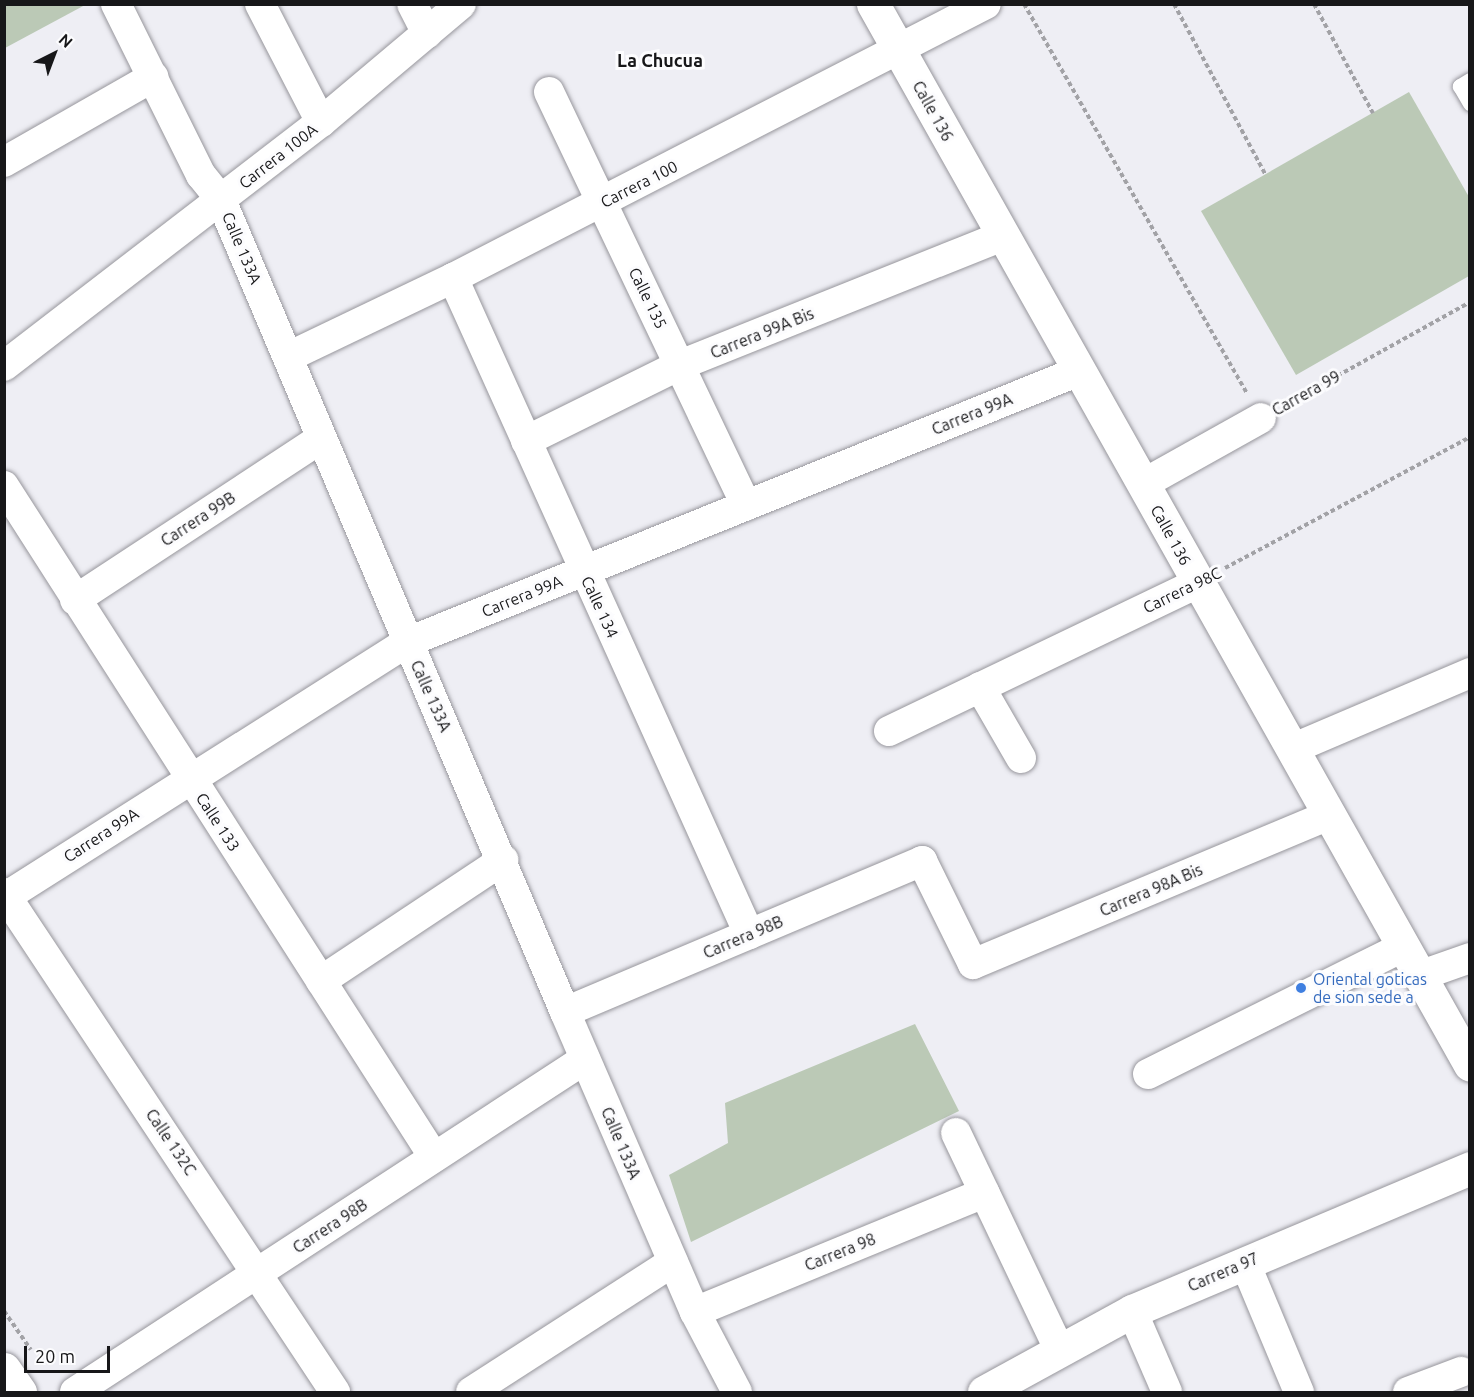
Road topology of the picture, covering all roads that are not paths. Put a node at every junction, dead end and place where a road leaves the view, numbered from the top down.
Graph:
1 (116, 4) edge
2 (260, 4) edge
3 (412, 4) edge
4 (461, 4) edge
5 (873, 4) edge
6 (986, 4) edge
7 (427, 33) junction
8 (900, 52) junction
9 (153, 77) junction
10 (1470, 80) edge
11 (549, 92) dead end
12 (1470, 103) edge
13 (321, 122) junction
14 (4, 162) edge
15 (221, 200) junction
16 (602, 202) junction
17 (1004, 236) junction
18 (453, 278) junction
19 (288, 357) junction
20 (680, 365) junction
21 (4, 366) edge
22 (1079, 370) junction
23 (1261, 418) road end
24 (322, 438) junction
25 (526, 441) junction
26 (1143, 484) junction
27 (4, 486) edge
28 (746, 505) junction
29 (583, 571) junction
30 (1198, 583) junction
31 (75, 600) junction
32 (408, 642) junction
33 (1470, 673) edge
34 (980, 687) junction
35 (890, 730) dead end
36 (1292, 749) junction
37 (1021, 758) dead end
38 (189, 777) junction
39 (1329, 815) junction
40 (503, 860) junction
41 (922, 861) joint
42 (5, 896) edge
43 (749, 934) junction
44 (1403, 947) junction
45 (1470, 958) edge
46 (1419, 976) junction
47 (321, 981) junction
48 (565, 1012) junction
49 (585, 1059) junction
50 (1470, 1065) edge
51 (1148, 1074) dead end
52 (956, 1133) dead end
53 (434, 1157) junction
54 (1470, 1168) edge
55 (984, 1193) junction
56 (673, 1263) junction
57 (1245, 1263) junction
58 (258, 1273) junction
59 (1132, 1311) junction
60 (695, 1312) junction
61 (1060, 1351) junction
62 (4, 1369) edge
63 (1461, 1372) dead end
64 (1001, 1388) edge
65 (20, 1392) edge
66 (75, 1392) edge
67 (335, 1392) edge
68 (471, 1392) edge
69 (737, 1392) edge
70 (1167, 1392) edge
71 (1299, 1392) edge
72 (1408, 1392) edge

1 - 9 street, Calle 133A
2 - 13 street
3 - 7 street
4 - 7 street, Carrera 100A
5 - 8 street, Calle 136
6 - 8 street, Carrera 100
7 - 13 street, Carrera 100A
8 - 16 street, Carrera 100
8 - 17 street, Calle 136
9 - 14 street
9 - 15 street, Calle 133A
10 - 12 lane
11 - 16 street, Calle 135
13 - 15 street, Carrera 100A
15 - 19 street, Calle 133A
15 - 21 street, Carrera 100A
16 - 18 street, Carrera 100
16 - 20 street, Calle 135
17 - 20 street, Carrera 99A Bis
17 - 22 street, Calle 136
18 - 19 street, Carrera 100
18 - 25 street, Calle 134
19 - 24 street, Calle 133A
20 - 25 street, Carrera 99A Bis
20 - 28 street, Calle 135
22 - 26 street, Calle 136
22 - 28 street, Carrera 99A
23 - 26 street, Carrera 99
24 - 31 street, Carrera 99B
24 - 32 street, Calle 133A
25 - 29 street, Calle 134
26 - 30 street, Calle 136
27 - 31 street, Calle 133
28 - 29 street, Carrera 99A
29 - 32 street, Carrera 99A
29 - 43 street, Calle 134
30 - 34 street, Carrera 98C
30 - 36 street, Calle 136
31 - 38 street, Calle 133
32 - 38 street, Carrera 99A
32 - 40 street, Calle 133A
33 - 36 street
34 - 35 street, Carrera 98C
34 - 37 street
36 - 39 street, Calle 136
38 - 42 street, Carrera 99A
38 - 47 street, Calle 133
39 - 41 street, Carrera 98A Bis
39 - 44 street, Calle 136
40 - 47 street
40 - 48 street, Calle 133A
41 - 43 street, Carrera 98B
42 - 58 street, Calle 132C
43 - 48 street, Carrera 98B
44 - 46 street, Calle 136
44 - 51 street
45 - 46 street
46 - 50 street, Calle 136
47 - 53 street, Calle 133
48 - 49 street, Calle 133A
49 - 53 street, Carrera 98B
49 - 56 street, Calle 133A
52 - 55 street
53 - 58 street, Carrera 98B
54 - 57 street, Carrera 97
55 - 60 street, Carrera 98
55 - 61 street
56 - 60 street, Calle 133A
56 - 68 street
57 - 59 street, Carrera 97
57 - 71 street
58 - 66 street, Carrera 98B
58 - 67 street, Calle 132C
59 - 61 street, Carrera 97
59 - 70 street
60 - 69 street, Calle 133A
61 - 64 street, Carrera 97
62 - 65 street
63 - 72 street

